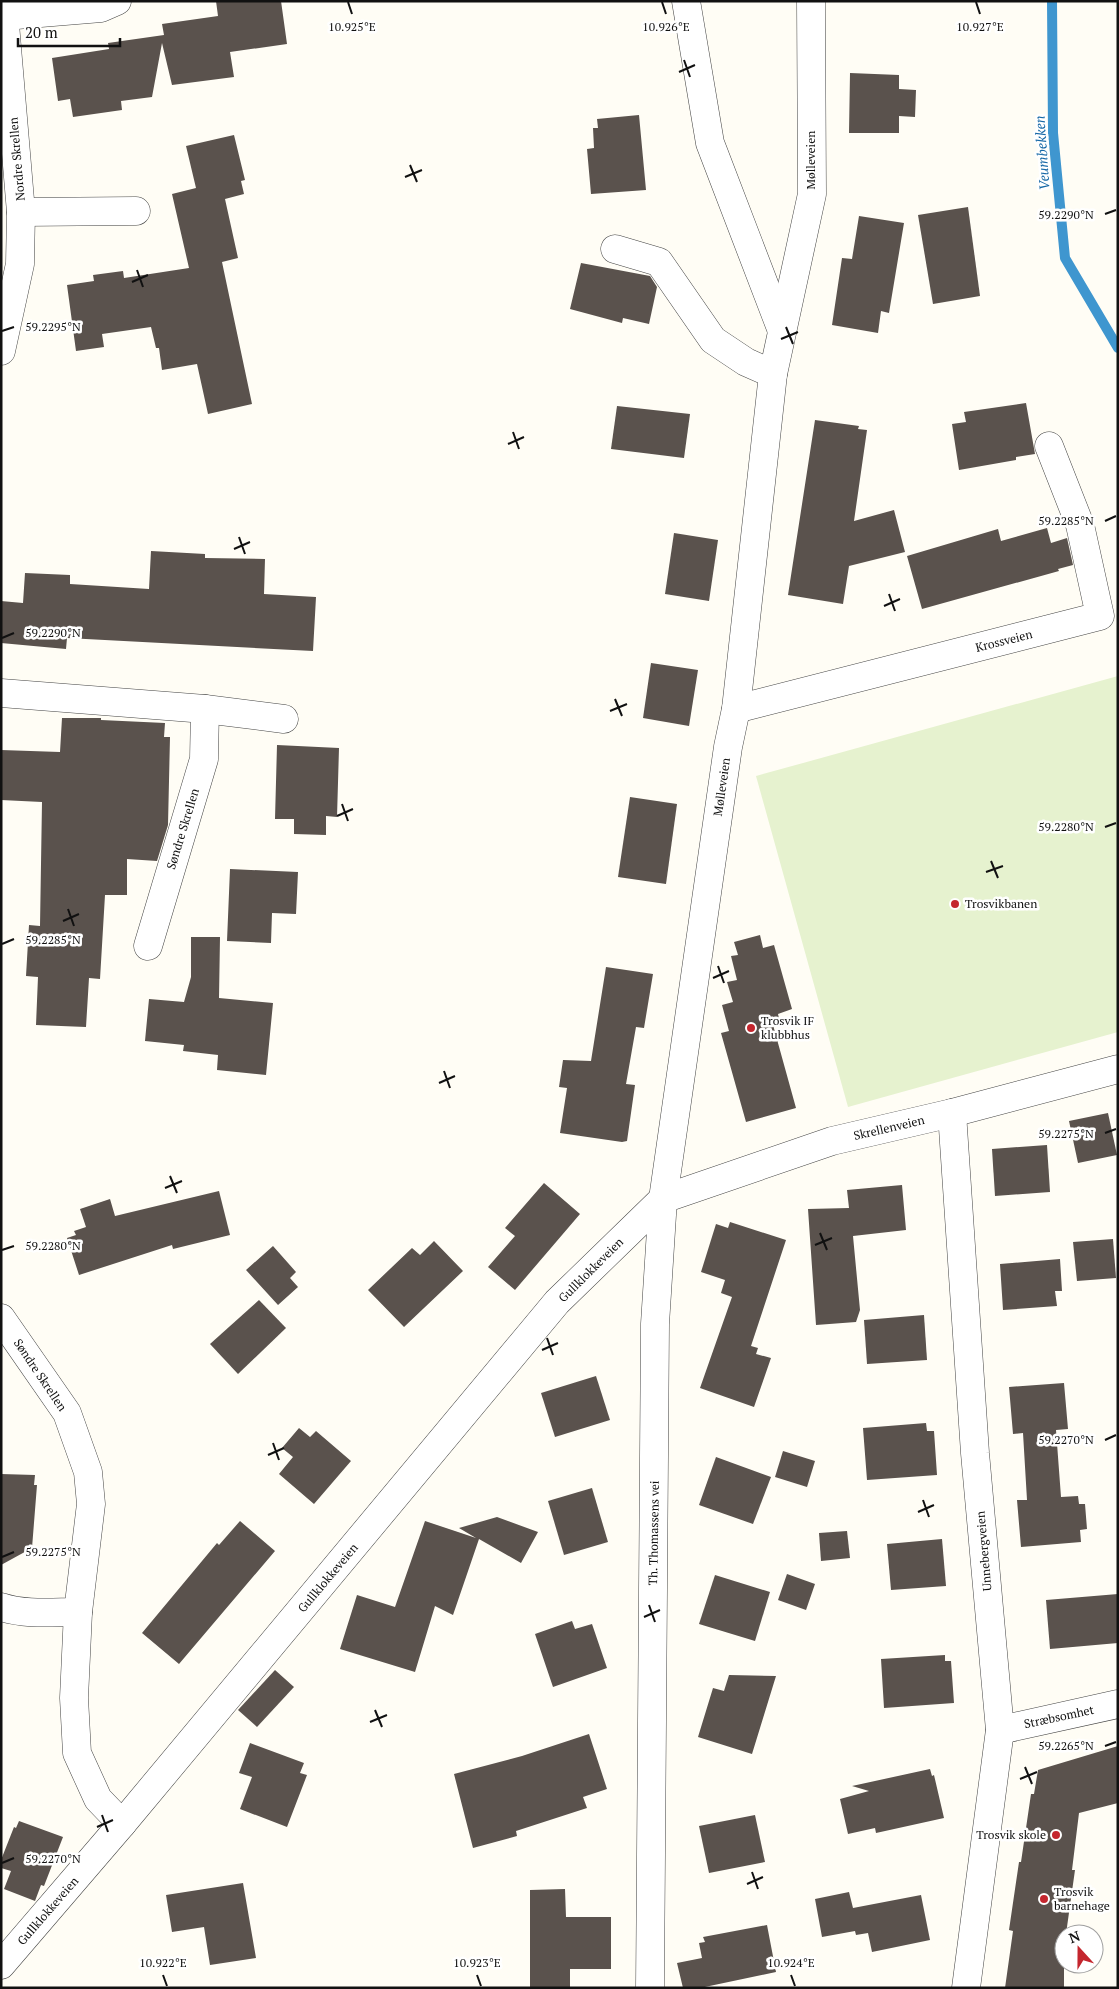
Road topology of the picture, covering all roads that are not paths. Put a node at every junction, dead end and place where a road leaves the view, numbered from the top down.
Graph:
1 (117, 1) edge
2 (686, 1) edge
3 (811, 1) edge
4 (4, 8) edge
5 (136, 211) dead end
6 (21, 212) junction
7 (615, 249) dead end
8 (782, 331) junction
9 (1, 351) edge
10 (773, 374) junction
11 (1048, 446) dead end
12 (1, 693) edge
13 (205, 709) junction
14 (736, 709) junction
15 (284, 719) dead end
16 (148, 946) dead end
17 (1118, 1069) edge
18 (952, 1113) junction
19 (663, 1199) junction
20 (1, 1318) edge
21 (1, 1607) edge
22 (78, 1612) junction
23 (1118, 1704) edge
24 (1000, 1730) junction
25 (122, 1824) junction
26 (1, 1965) edge
27 (650, 1988) edge
28 (966, 1988) edge

1 - 4 street, Nordre Skrellen
2 - 8 street
3 - 8 street, Mølleveien
4 - 6 street, Nordre Skrellen
5 - 6 street, Nordre Skrellen
6 - 9 street, Nordre Skrellen
7 - 10 street
8 - 10 street, Mølleveien
10 - 14 street, Mølleveien
11 - 14 street, Krossveien
12 - 13 street
13 - 15 street
13 - 16 street, Søndre Skrellen
14 - 19 street, Mølleveien
17 - 18 street, Skrellenveien
18 - 19 street, Skrellenveien
18 - 24 street, Unnebergveien
19 - 25 street, Gullklokkeveien
19 - 27 street, Th. Thomassens vei
20 - 22 street, Søndre Skrellen
21 - 22 street
22 - 25 street, Søndre Skrellen
23 - 24 street, Stræbsomhet
24 - 28 street, Unnebergveien
25 - 26 street, Gullklokkeveien

